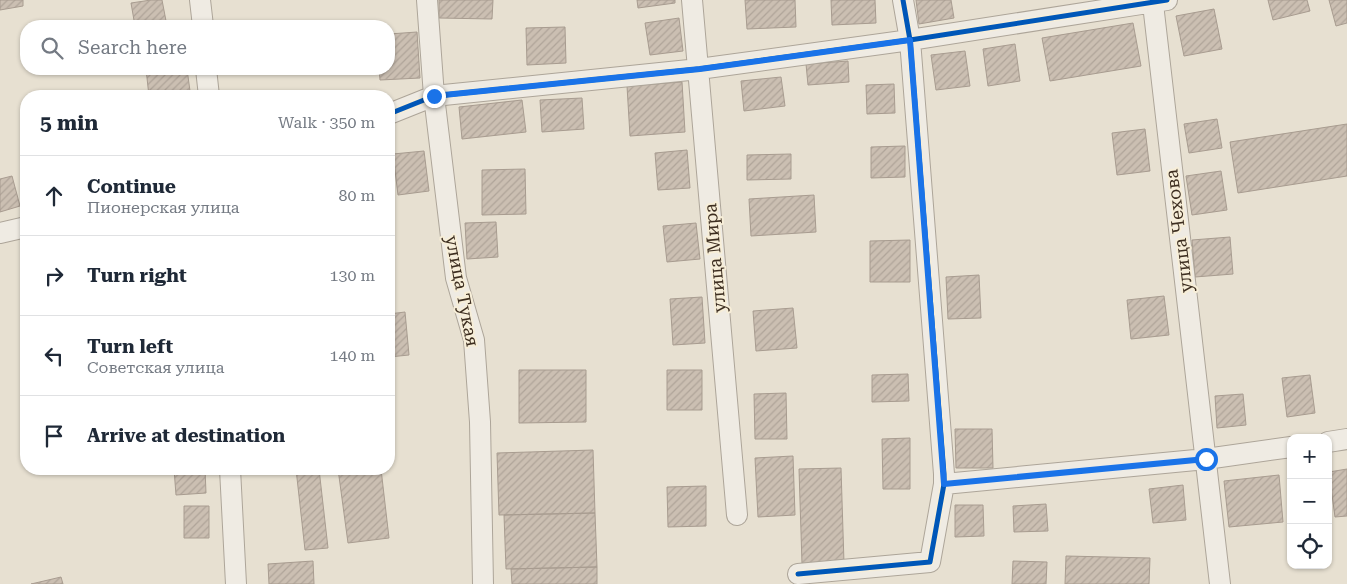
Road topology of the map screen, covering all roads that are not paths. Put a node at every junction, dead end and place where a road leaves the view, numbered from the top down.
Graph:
1 (200, 0) edge
2 (427, 0) edge
3 (692, 0) edge
4 (903, 0) edge
5 (1160, 2) edge
6 (202, 20) edge
7 (910, 40) junction
8 (700, 69) junction
9 (207, 75) edge
10 (208, 90) edge
11 (434, 96) junction
12 (395, 112) edge
13 (20, 228) edge
14 (0, 233) edge
15 (1347, 439) edge
16 (1332, 441) edge
17 (1287, 448) edge
18 (1206, 459) junction
19 (230, 475) edge
20 (944, 484) junction
21 (737, 515) dead end
22 (798, 574) dead end
23 (236, 584) edge
24 (483, 584) edge
25 (1220, 584) edge

1 - 6 street
2 - 11 street, улица Тукая
3 - 8 street, улица Мира
4 - 7 street
5 - 7 street
5 - 18 street, улица Чехова
7 - 8 street
7 - 20 street
8 - 11 street
8 - 21 street, улица Мира
9 - 10 street
11 - 12 street
11 - 24 street, улица Тукая
13 - 14 street
15 - 16 street
17 - 18 street
18 - 20 street
18 - 25 street, улица Чехова
19 - 23 street
20 - 22 street

